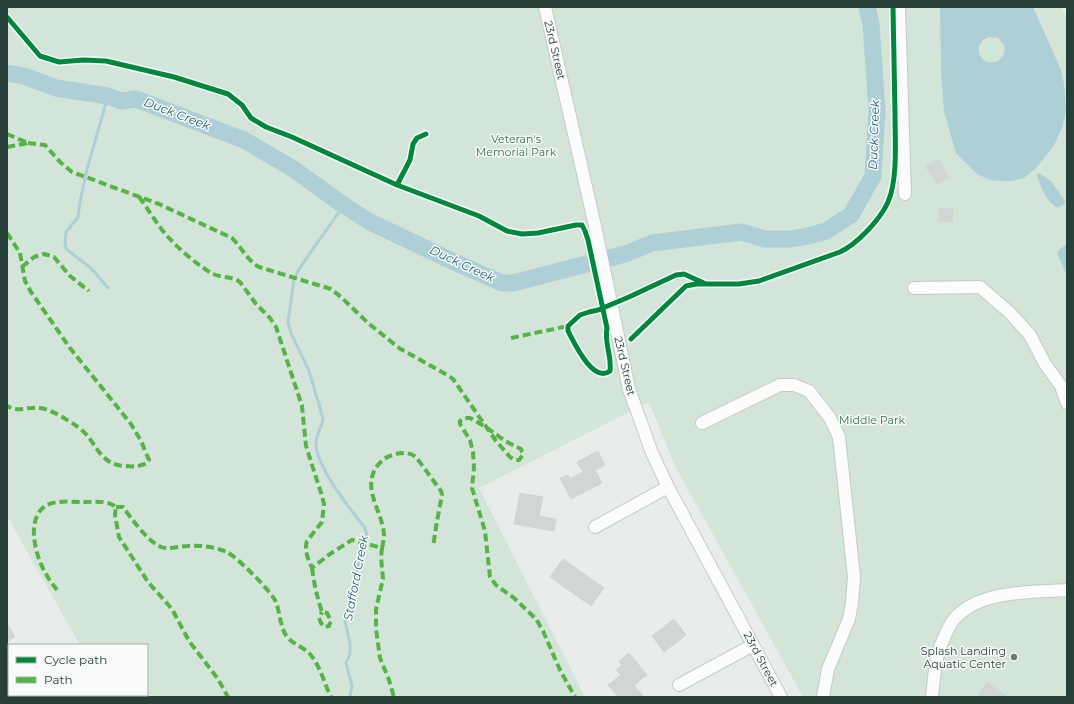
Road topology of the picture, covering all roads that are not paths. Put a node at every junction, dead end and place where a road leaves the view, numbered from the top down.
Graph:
1 (545, 7) edge
2 (899, 7) edge
3 (905, 194) dead end
4 (914, 288) dead end
5 (1067, 403) edge
6 (702, 423) dead end
7 (668, 487) junction
8 (595, 527) dead end
9 (1067, 590) edge
10 (753, 645) junction
11 (679, 685) dead end
12 (781, 697) edge
13 (823, 697) edge
14 (932, 697) edge

1 - 7 street, 23rd Street
2 - 3 street
4 - 5 street
6 - 13 street
7 - 8 street
7 - 10 street, 23rd Street
9 - 14 street
10 - 11 street
10 - 12 street, 23rd Street

